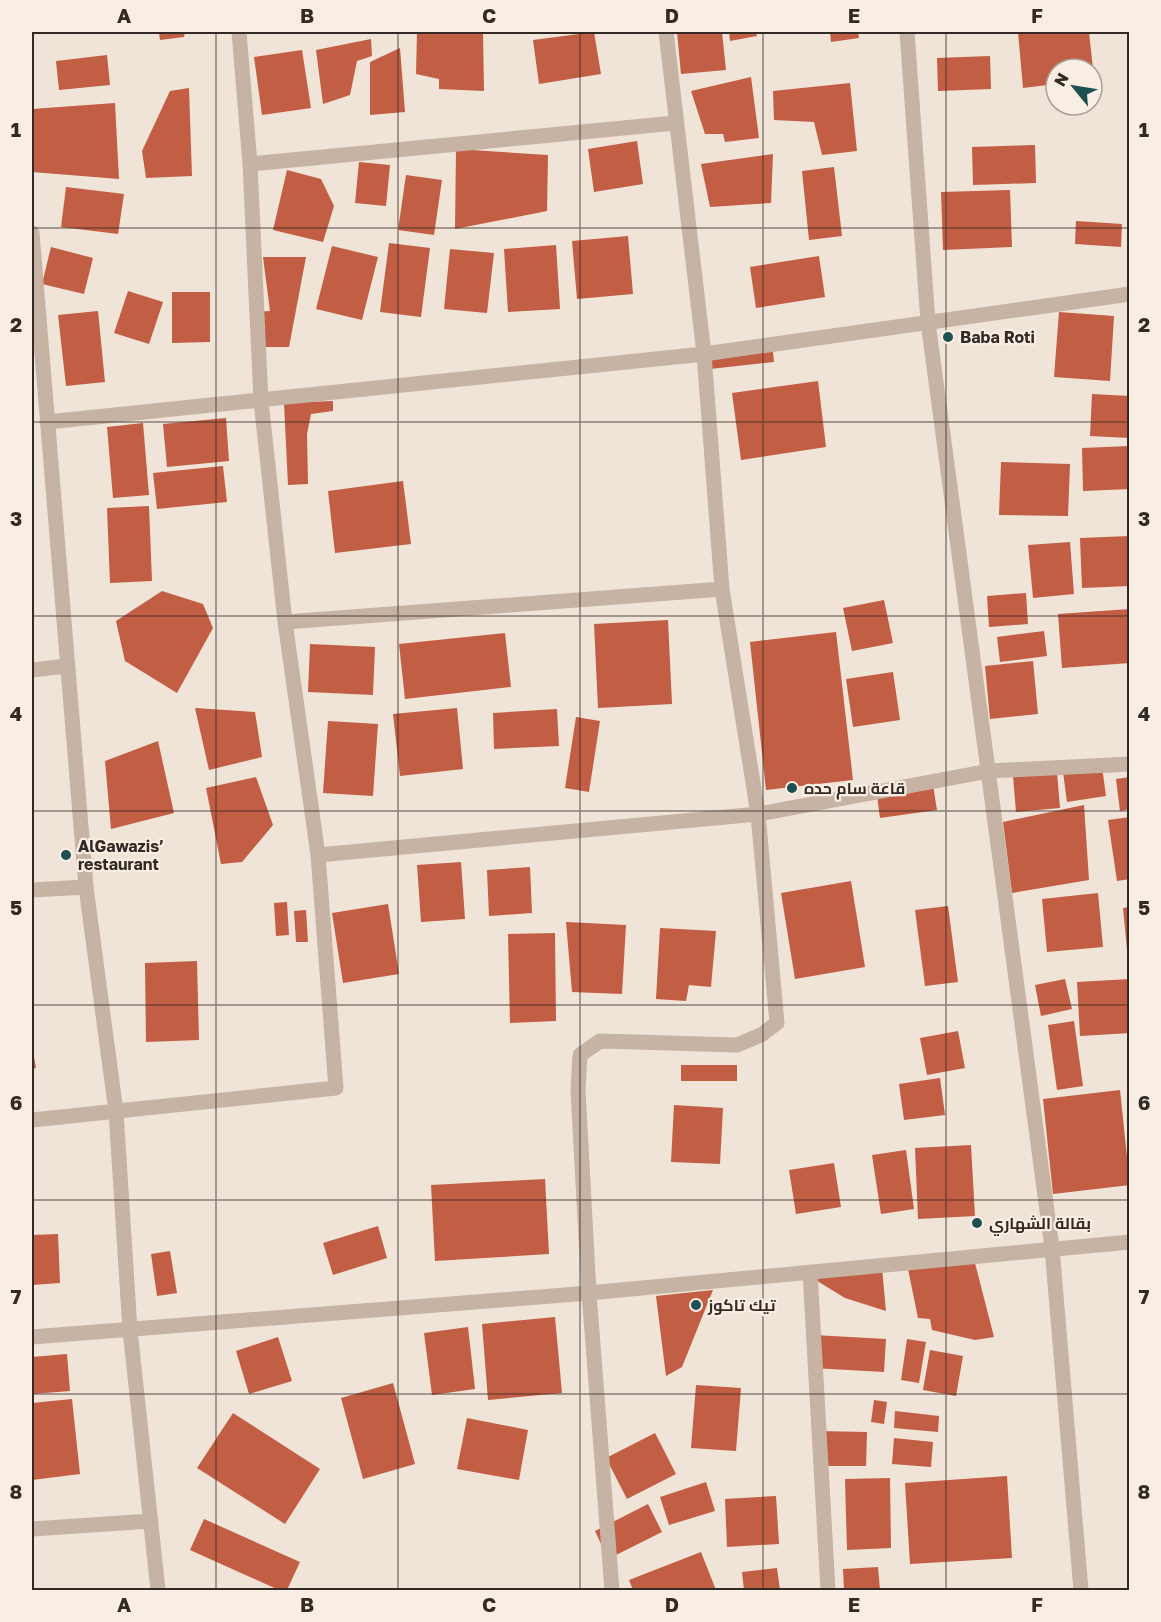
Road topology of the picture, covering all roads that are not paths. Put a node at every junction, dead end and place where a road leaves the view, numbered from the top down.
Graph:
1 (239, 32) edge
2 (666, 32) edge
3 (907, 32) edge
4 (675, 123) junction
5 (250, 164) junction
6 (32, 233) edge
7 (1130, 294) edge
8 (928, 322) junction
9 (704, 354) junction
10 (261, 401) junction
11 (47, 422) junction
12 (722, 590) junction
13 (285, 622) junction
14 (68, 666) junction
15 (32, 670) edge
16 (1130, 764) edge
17 (989, 771) junction
18 (758, 814) junction
19 (318, 855) junction
20 (86, 887) junction
21 (32, 890) edge
22 (116, 1112) junction
23 (32, 1119) edge
24 (1130, 1242) edge
25 (1052, 1248) junction
26 (810, 1272) junction
27 (590, 1293) junction
28 (130, 1330) junction
29 (32, 1337) edge
30 (151, 1521) junction
31 (32, 1529) edge
32 (158, 1590) edge
33 (612, 1590) edge
34 (828, 1590) edge
35 (1081, 1590) edge

1 - 5 street
2 - 4 street
3 - 8 street
4 - 5 street
4 - 9 street
5 - 10 street
6 - 11 street
7 - 8 street
8 - 9 street
8 - 17 street
9 - 10 street
9 - 12 street
10 - 11 street
10 - 13 street
11 - 14 street
12 - 13 street
12 - 18 street
13 - 19 street
14 - 15 street
14 - 20 street
16 - 17 street
17 - 18 street
17 - 25 street
18 - 19 street
18 - 27 street
19 - 22 street
20 - 21 street
20 - 22 street
22 - 23 street
22 - 28 street
24 - 25 street
25 - 26 street
25 - 35 street
26 - 27 street
26 - 34 street
27 - 28 street
27 - 33 street
28 - 29 street
28 - 30 street
30 - 31 street
30 - 32 street

